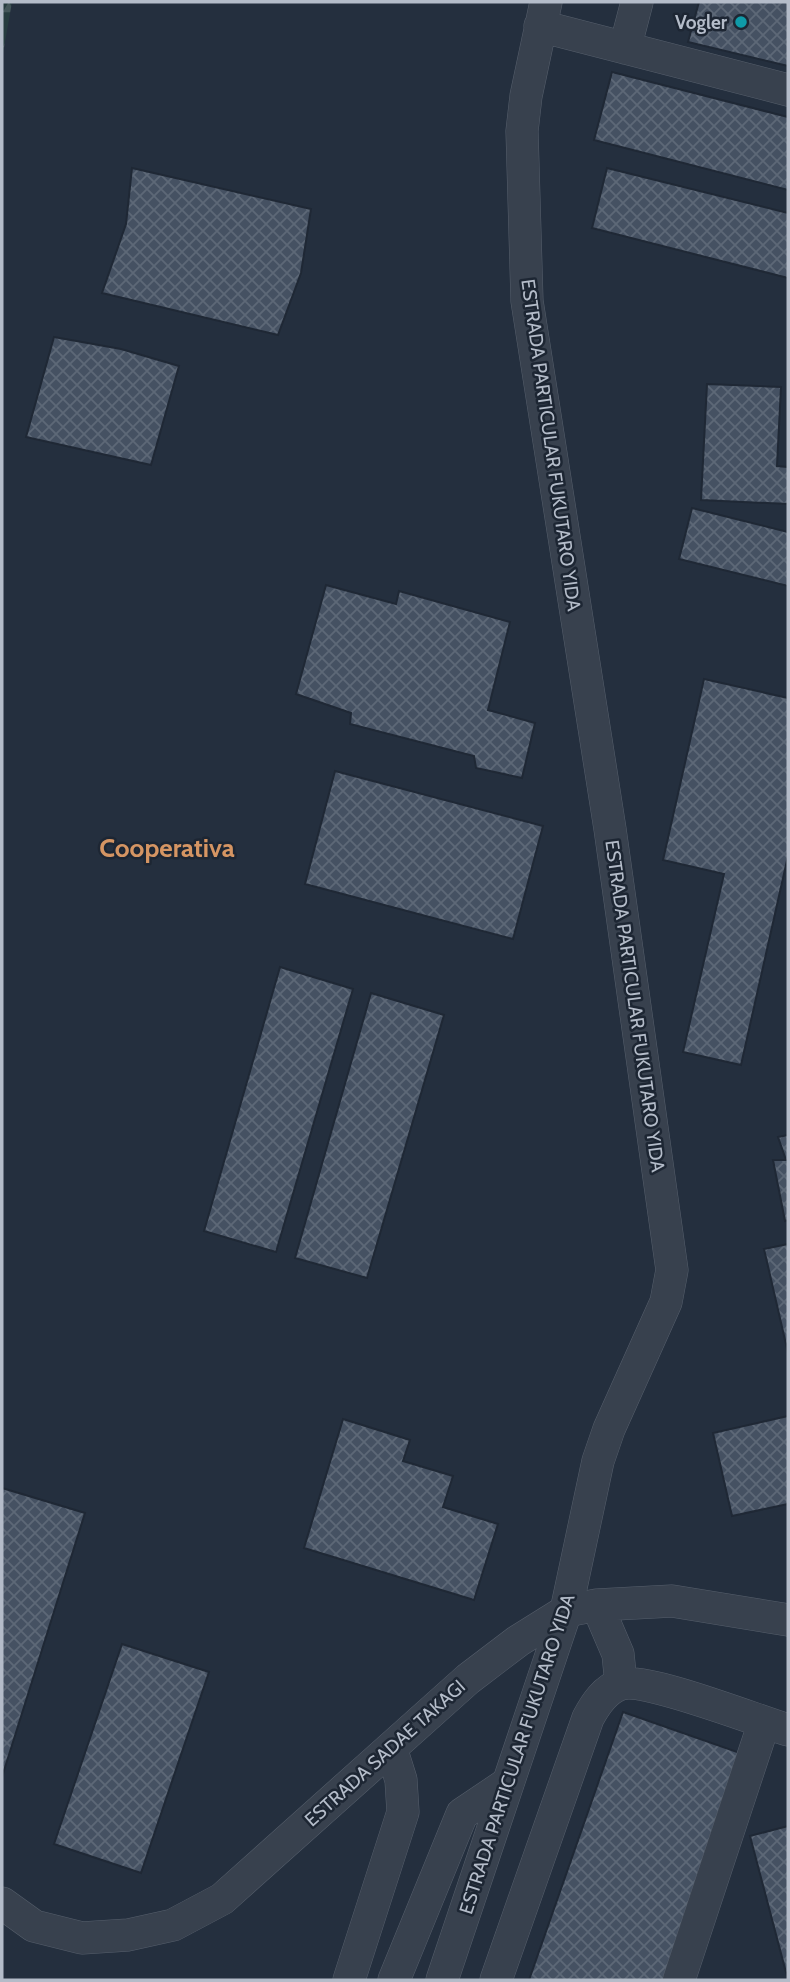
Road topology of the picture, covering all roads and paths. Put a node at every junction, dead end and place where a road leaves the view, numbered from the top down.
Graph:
1 (637, 2) edge
2 (543, 14) edge
3 (625, 48) junction
4 (788, 90) edge
5 (597, 1605) junction
6 (566, 1611) junction
7 (788, 1620) edge
8 (621, 1684) junction
9 (776, 1727) edge
10 (391, 1748) junction
11 (508, 1783) junction
12 (2, 1903) edge
13 (349, 1980) edge
14 (394, 1980) edge
15 (442, 1980) edge
16 (496, 1980) edge
17 (678, 1980) edge

1 - 3 street
2 - 3 street
2 - 6 street, ESTRADA PARTICULAR FUKUTARO YIDA
3 - 4 street
5 - 6 street, ESTRADA SADAE TAKAGI
5 - 7 street, ESTRADA SADAE TAKAGI
5 - 8 street
6 - 10 street, ESTRADA SADAE TAKAGI
6 - 11 street, ESTRADA PARTICULAR FUKUTARO YIDA
8 - 9 street
8 - 16 street
9 - 17 street
10 - 12 street, ESTRADA SADAE TAKAGI
10 - 13 street
11 - 14 street
11 - 15 street, ESTRADA PARTICULAR FUKUTARO YIDA

